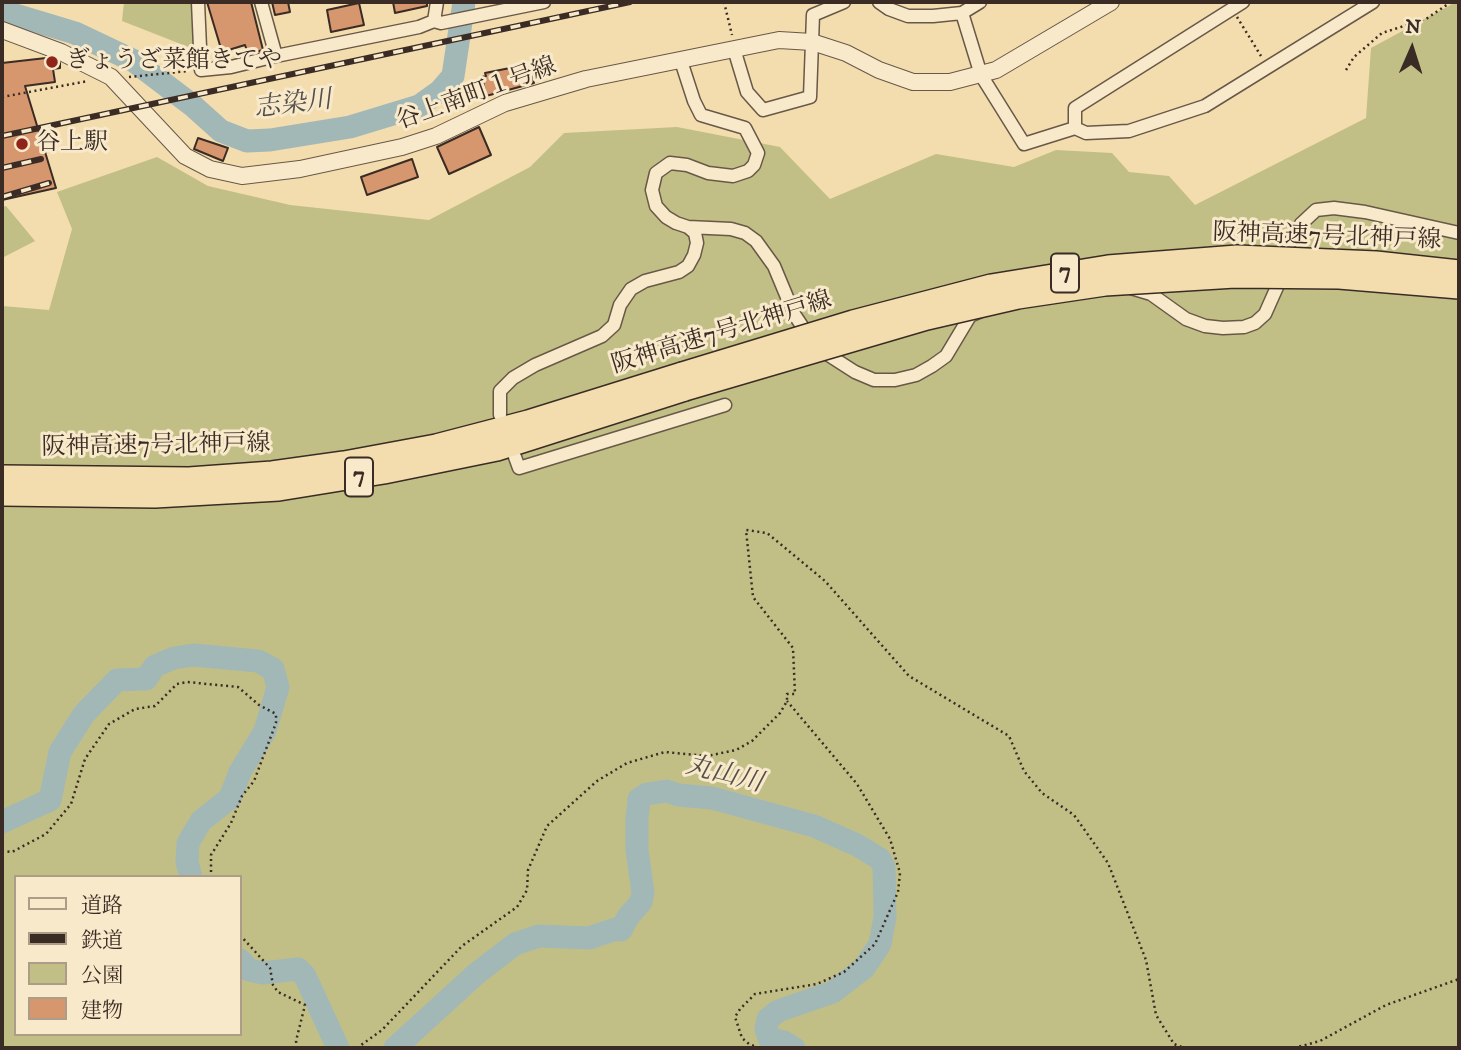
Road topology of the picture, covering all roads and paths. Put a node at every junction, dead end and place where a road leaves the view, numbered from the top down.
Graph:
1 (198, 2) edge
2 (261, 2) edge
3 (437, 2) edge
4 (540, 2) edge
5 (724, 2) edge
6 (844, 2) edge
7 (879, 2) edge
8 (980, 2) edge
9 (1111, 2) edge
10 (1373, 2) edge
11 (1451, 2) edge
12 (1238, 5) edge
13 (962, 13) junction
14 (435, 21) junction
15 (2, 30) edge
16 (813, 42) junction
17 (733, 44) junction
18 (276, 56) junction
19 (681, 61) junction
20 (1269, 68) junction
21 (1346, 70) dead end
22 (182, 71) dead end
23 (981, 75) junction
24 (111, 77) junction
25 (2, 97) edge
26 (1075, 128) junction
27 (688, 227) junction
28 (1459, 233) edge
29 (1459, 271) edge
30 (1459, 288) edge
31 (684, 382) junction
32 (725, 405) dead end
33 (500, 415) dead end
34 (515, 457) dead end
35 (2, 476) edge
36 (16, 489) edge
37 (787, 701) junction
38 (2, 851) edge
39 (211, 875) edge
40 (242, 937) edge
41 (1459, 979) edge
42 (297, 1048) edge
43 (314, 1048) edge
44 (323, 1048) edge
45 (357, 1048) edge
46 (759, 1048) edge
47 (1184, 1048) edge
48 (1294, 1048) edge

1 - 18 street
2 - 18 street
3 - 14 street
4 - 14 street
5 - 17 path
6 - 16 street
7 - 13 street
8 - 13 street
9 - 23 street, 谷上南町１号線
10 - 20 street
11 - 21 path
12 - 20 path
12 - 26 street
13 - 23 street
14 - 18 street
15 - 24 street, 谷上南町１号線
16 - 17 street, 谷上南町１号線
16 - 17 street
16 - 23 street, 谷上南町１号線
17 - 19 street, 谷上南町１号線
19 - 24 street, 谷上南町１号線
19 - 27 street
20 - 26 street
22 - 24 path
23 - 26 street
24 - 25 path
27 - 28 street
27 - 33 street
29 - 31 highway, 阪神高速7号北神戸線 / 7, bridge
30 - 31 highway, 阪神高速7号北神戸線 / 7, bridge
31 - 36 highway, 阪神高速7号北神戸線 / 7
32 - 34 street
35 - 36 highway, 阪神高速7号北神戸線 / 7
37 - 45 path
37 - 46 path
37 - 47 path
38 - 39 path
40 - 42 path
41 - 48 path
43 - 44 path

